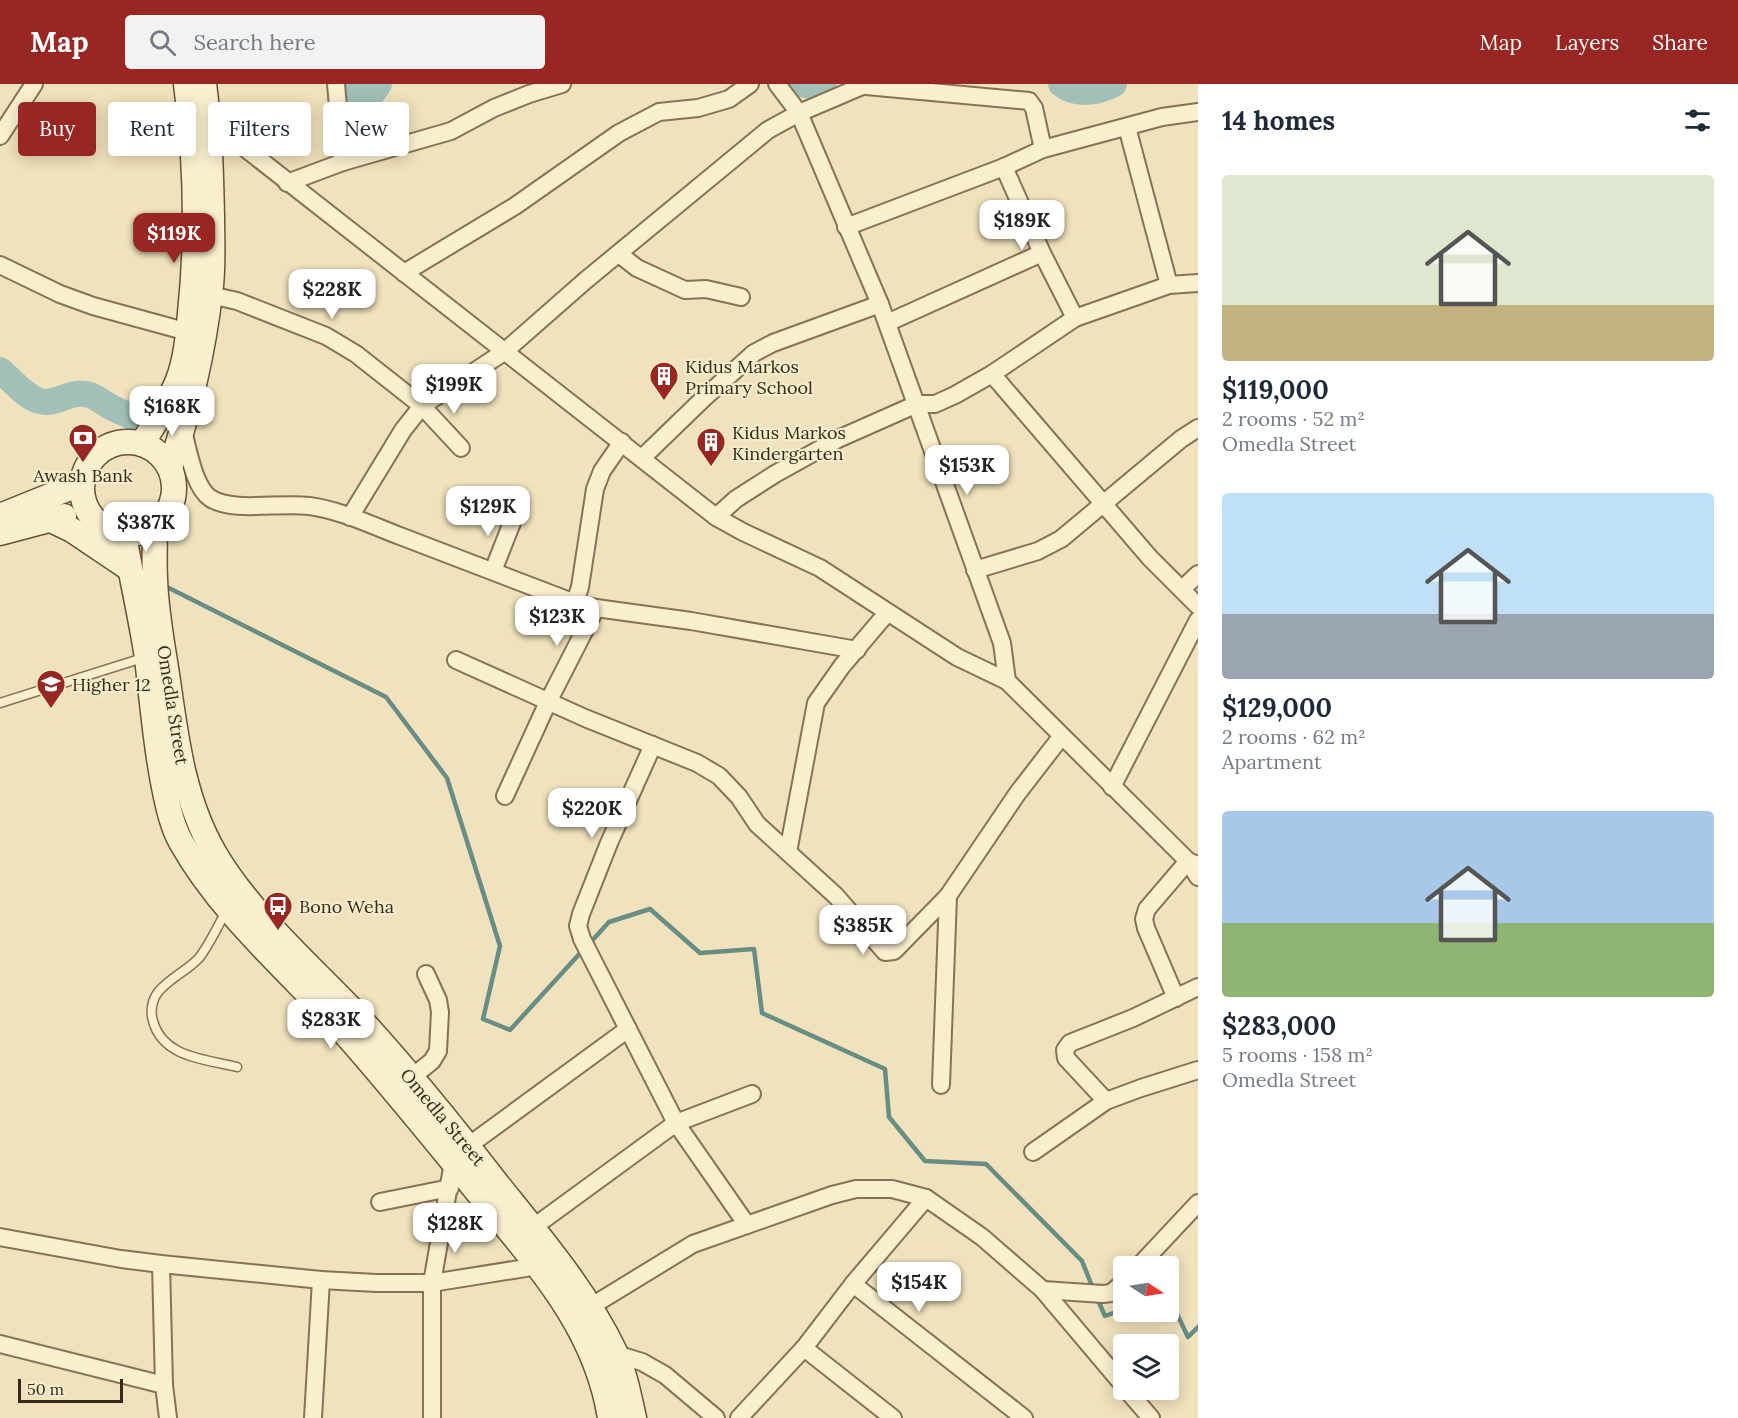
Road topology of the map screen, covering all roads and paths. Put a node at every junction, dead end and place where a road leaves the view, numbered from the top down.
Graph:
1 (34, 84) edge
2 (186, 84) edge
3 (204, 84) edge
4 (562, 84) edge
5 (750, 84) edge
6 (777, 84) edge
7 (867, 85) edge
8 (336, 86) edge
9 (1198, 112) edge
10 (799, 113) junction
11 (1127, 127) junction
12 (0, 136) edge
13 (202, 136) junction
14 (1043, 149) junction
15 (343, 162) junction
16 (1004, 166) junction
17 (287, 183) junction
18 (846, 227) junction
19 (1041, 253) junction
20 (619, 254) junction
21 (0, 265) edge
22 (404, 273) junction
23 (1198, 283) edge
24 (1169, 285) junction
25 (210, 295) junction
26 (741, 297) dead end
27 (880, 304) junction
28 (1075, 318) junction
29 (887, 323) junction
30 (188, 332) junction
31 (504, 352) junction
32 (992, 374) junction
33 (917, 404) junction
34 (422, 406) junction
35 (1198, 428) edge
36 (183, 431) junction
37 (622, 442) junction
38 (142, 444) junction
39 (461, 448) dead end
40 (642, 458) junction
41 (170, 468) junction
42 (82, 483) junction
43 (1102, 504) junction
44 (87, 510) junction
45 (515, 515) dead end
46 (0, 516) edge
47 (716, 517) junction
48 (350, 518) junction
49 (49, 519) junction
50 (155, 526) junction
51 (0, 532) edge
52 (124, 535) junction
53 (130, 569) junction
54 (975, 570) junction
55 (493, 572) junction
56 (1198, 574) edge
57 (1182, 589) junction
58 (576, 603) junction
59 (1198, 606) edge
60 (596, 608) junction
61 (887, 613) junction
62 (1198, 620) edge
63 (857, 650) junction
64 (147, 657) junction
65 (456, 660) dead end
66 (1007, 681) junction
67 (548, 702) junction
68 (0, 703) edge
69 (1061, 737) junction
70 (653, 745) junction
71 (1112, 787) junction
72 (505, 796) dead end
73 (788, 852) junction
74 (1193, 863) edge
75 (1198, 877) edge
76 (948, 896) junction
77 (235, 901) junction
78 (426, 974) dead end
79 (1198, 987) edge
80 (1176, 998) junction
81 (628, 1029) junction
82 (237, 1066) dead end
83 (1198, 1070) edge
84 (411, 1078) junction
85 (941, 1085) dead end
86 (752, 1094) dead end
87 (1106, 1101) junction
88 (676, 1123) junction
89 (1033, 1152) dead end
90 (461, 1154) junction
91 (450, 1188) junction
92 (926, 1198) junction
93 (380, 1202) dead end
94 (1198, 1203) edge
95 (747, 1225) junction
96 (524, 1234) junction
97 (0, 1237) edge
98 (1148, 1256) edge
99 (161, 1264) junction
100 (538, 1266) junction
101 (321, 1280) junction
102 (432, 1283) junction
103 (853, 1284) junction
104 (1043, 1290) junction
105 (1113, 1291) edge
106 (590, 1307) junction
107 (0, 1344) edge
108 (804, 1348) junction
109 (616, 1354) junction
110 (1113, 1373) edge
111 (164, 1385) junction
112 (1136, 1400) edge
113 (168, 1418) edge
114 (313, 1418) edge
115 (432, 1418) edge
116 (610, 1418) edge
117 (634, 1418) edge
118 (716, 1418) edge
119 (739, 1418) edge
120 (893, 1418) edge
121 (1024, 1418) edge
122 (1151, 1418) edge

1 - 12 street
2 - 13 main road
3 - 13 main road
4 - 15 street
5 - 22 street
6 - 10 street
7 - 10 street
7 - 14 street
8 - 15 street
9 - 11 street
10 - 18 street
10 - 20 street
11 - 14 street
11 - 24 street
13 - 17 street
13 - 25 main road
13 - 30 main road
14 - 16 street
15 - 17 street
16 - 18 street
16 - 19 street
17 - 22 street
18 - 27 street
19 - 28 street
19 - 29 street
20 - 26 street
20 - 31 street
21 - 30 street
22 - 31 street
23 - 24 street
24 - 28 street
25 - 34 street
25 - 36 main road
27 - 29 street
27 - 40 street
28 - 32 street
29 - 33 street
30 - 38 main road
31 - 34 street
31 - 37 street
32 - 33 street
32 - 43 street
33 - 47 street
33 - 54 street
34 - 39 street
34 - 48 street
35 - 43 street
36 - 41 main road
36 - 48 street
37 - 40 street
37 - 58 street
38 - 41 main road
38 - 42 main road
40 - 47 street
41 - 50 main road
42 - 44 main road
42 - 46 main road
43 - 54 street
43 - 57 street
44 - 49 main road
44 - 52 main road
45 - 55 street
47 - 61 street
48 - 55 street
49 - 51 main road
49 - 53 main road
50 - 52 main road
50 - 77 main road, Omedla Street
52 - 53 main road, Omedla Street
53 - 64 main road, Omedla Street
54 - 66 street
55 - 58 street
56 - 57 street
57 - 59 street
58 - 60 street
60 - 63 street
60 - 67 street
61 - 63 street
61 - 66 street
62 - 71 street
63 - 73 street
64 - 68 lane
64 - 77 main road, Omedla Street
65 - 67 street
66 - 69 street
67 - 70 street
67 - 72 street
69 - 71 street
69 - 76 street
70 - 73 street
70 - 81 street
71 - 74 street
73 - 76 street
74 - 75 street
74 - 80 street
76 - 85 street
77 - 82 lane
77 - 84 main road, Omedla Street
77 - 90 main road, Omedla Street
78 - 84 street
79 - 80 street
80 - 87 street
81 - 88 street
81 - 90 street
83 - 87 street
84 - 90 main road, Omedla Street
86 - 88 street
87 - 89 street
88 - 95 street
88 - 96 street
90 - 91 street
90 - 96 main road, Omedla Street
91 - 93 street
91 - 102 street
92 - 95 street
92 - 103 street
92 - 104 street
94 - 98 street
95 - 106 street
96 - 100 main road, Omedla Street
96 - 106 main road, Omedla Street
97 - 99 street
99 - 101 street
99 - 111 street
100 - 102 street
100 - 116 main road, Omedla Street
101 - 102 street
101 - 114 street
102 - 115 street
103 - 108 street
103 - 121 street
104 - 105 street
104 - 110 street
106 - 109 main road, Omedla Street
107 - 111 street
108 - 119 street
108 - 120 street
109 - 117 main road, Omedla Street
109 - 118 street
111 - 113 street
112 - 122 street

